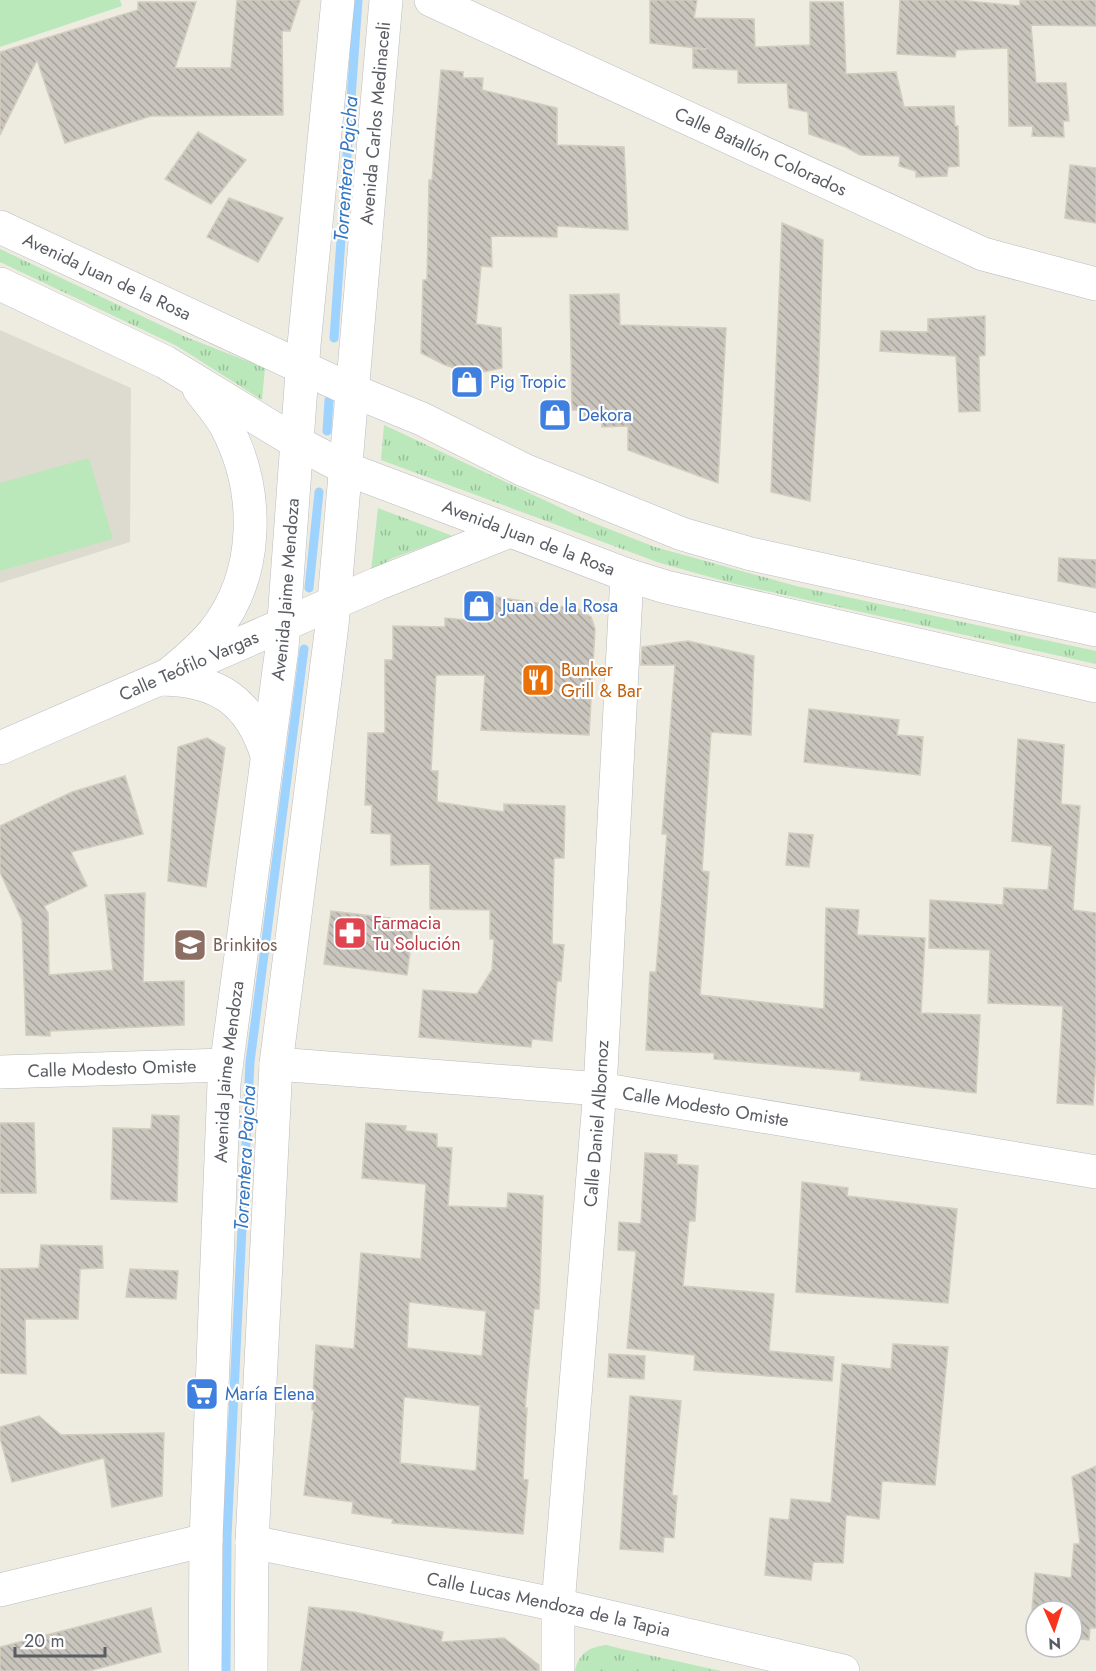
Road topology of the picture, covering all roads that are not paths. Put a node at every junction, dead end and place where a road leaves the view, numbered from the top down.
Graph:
1 (338, 0) edge
2 (386, 0) edge
3 (431, 0) edge
4 (0, 227) edge
5 (0, 284) edge
6 (1096, 285) edge
7 (165, 362) junction
8 (303, 367) junction
9 (351, 390) junction
10 (296, 442) junction
11 (347, 469) junction
12 (510, 531) junction
13 (627, 575) junction
14 (333, 605) junction
15 (282, 627) junction
16 (1096, 630) edge
17 (164, 679) junction
18 (1096, 686) edge
19 (0, 748) edge
20 (267, 755) junction
21 (276, 1064) junction
22 (226, 1065) junction
23 (0, 1072) edge
24 (600, 1089) junction
25 (1096, 1172) edge
26 (206, 1540) junction
27 (252, 1542) junction
28 (0, 1590) edge
29 (558, 1605) junction
30 (205, 1671) edge
31 (251, 1671) edge
32 (558, 1671) edge
33 (843, 1671) edge

1 - 8 main road
2 - 9 main road, Avenida Carlos Medinaceli
3 - 6 main road, Calle Batallón Colorados
4 - 8 main road, Avenida Juan de la Rosa
5 - 7 main road, Avenida Juan de la Rosa
7 - 10 main road, Avenida Juan de la Rosa
7 - 17 main road
8 - 9 main road, Avenida Juan de la Rosa
8 - 10 main road, Avenida Jaime Mendoza
9 - 11 main road
9 - 16 main road, Avenida Juan de la Rosa
10 - 11 main road, Avenida Juan de la Rosa
10 - 15 main road, Avenida Jaime Mendoza
11 - 12 main road, Avenida Juan de la Rosa
11 - 14 main road
12 - 13 main road, Avenida Juan de la Rosa
12 - 14 main road, Calle Teófilo Vargas
13 - 18 main road, Avenida Juan de la Rosa
13 - 24 main road, Calle Daniel Albornoz
14 - 15 main road, Calle Teófilo Vargas
14 - 21 main road
15 - 17 main road, Calle Teófilo Vargas
15 - 20 main road, Avenida Jaime Mendoza
17 - 19 main road, Calle Teófilo Vargas
17 - 20 main road
20 - 22 main road, Avenida Jaime Mendoza
21 - 24 main road, Calle Modesto Omiste
21 - 27 main road
22 - 23 main road, Calle Modesto Omiste
22 - 26 main road, Avenida Jaime Mendoza
24 - 25 main road, Calle Modesto Omiste
24 - 29 main road, Calle Daniel Albornoz
26 - 28 main road
26 - 30 main road, Avenida Jaime Mendoza
27 - 29 main road, Calle Lucas Mendoza de la Tapia
27 - 31 main road
29 - 32 main road, Calle Daniel Albornoz
29 - 33 main road, Calle Lucas Mendoza de la Tapia

